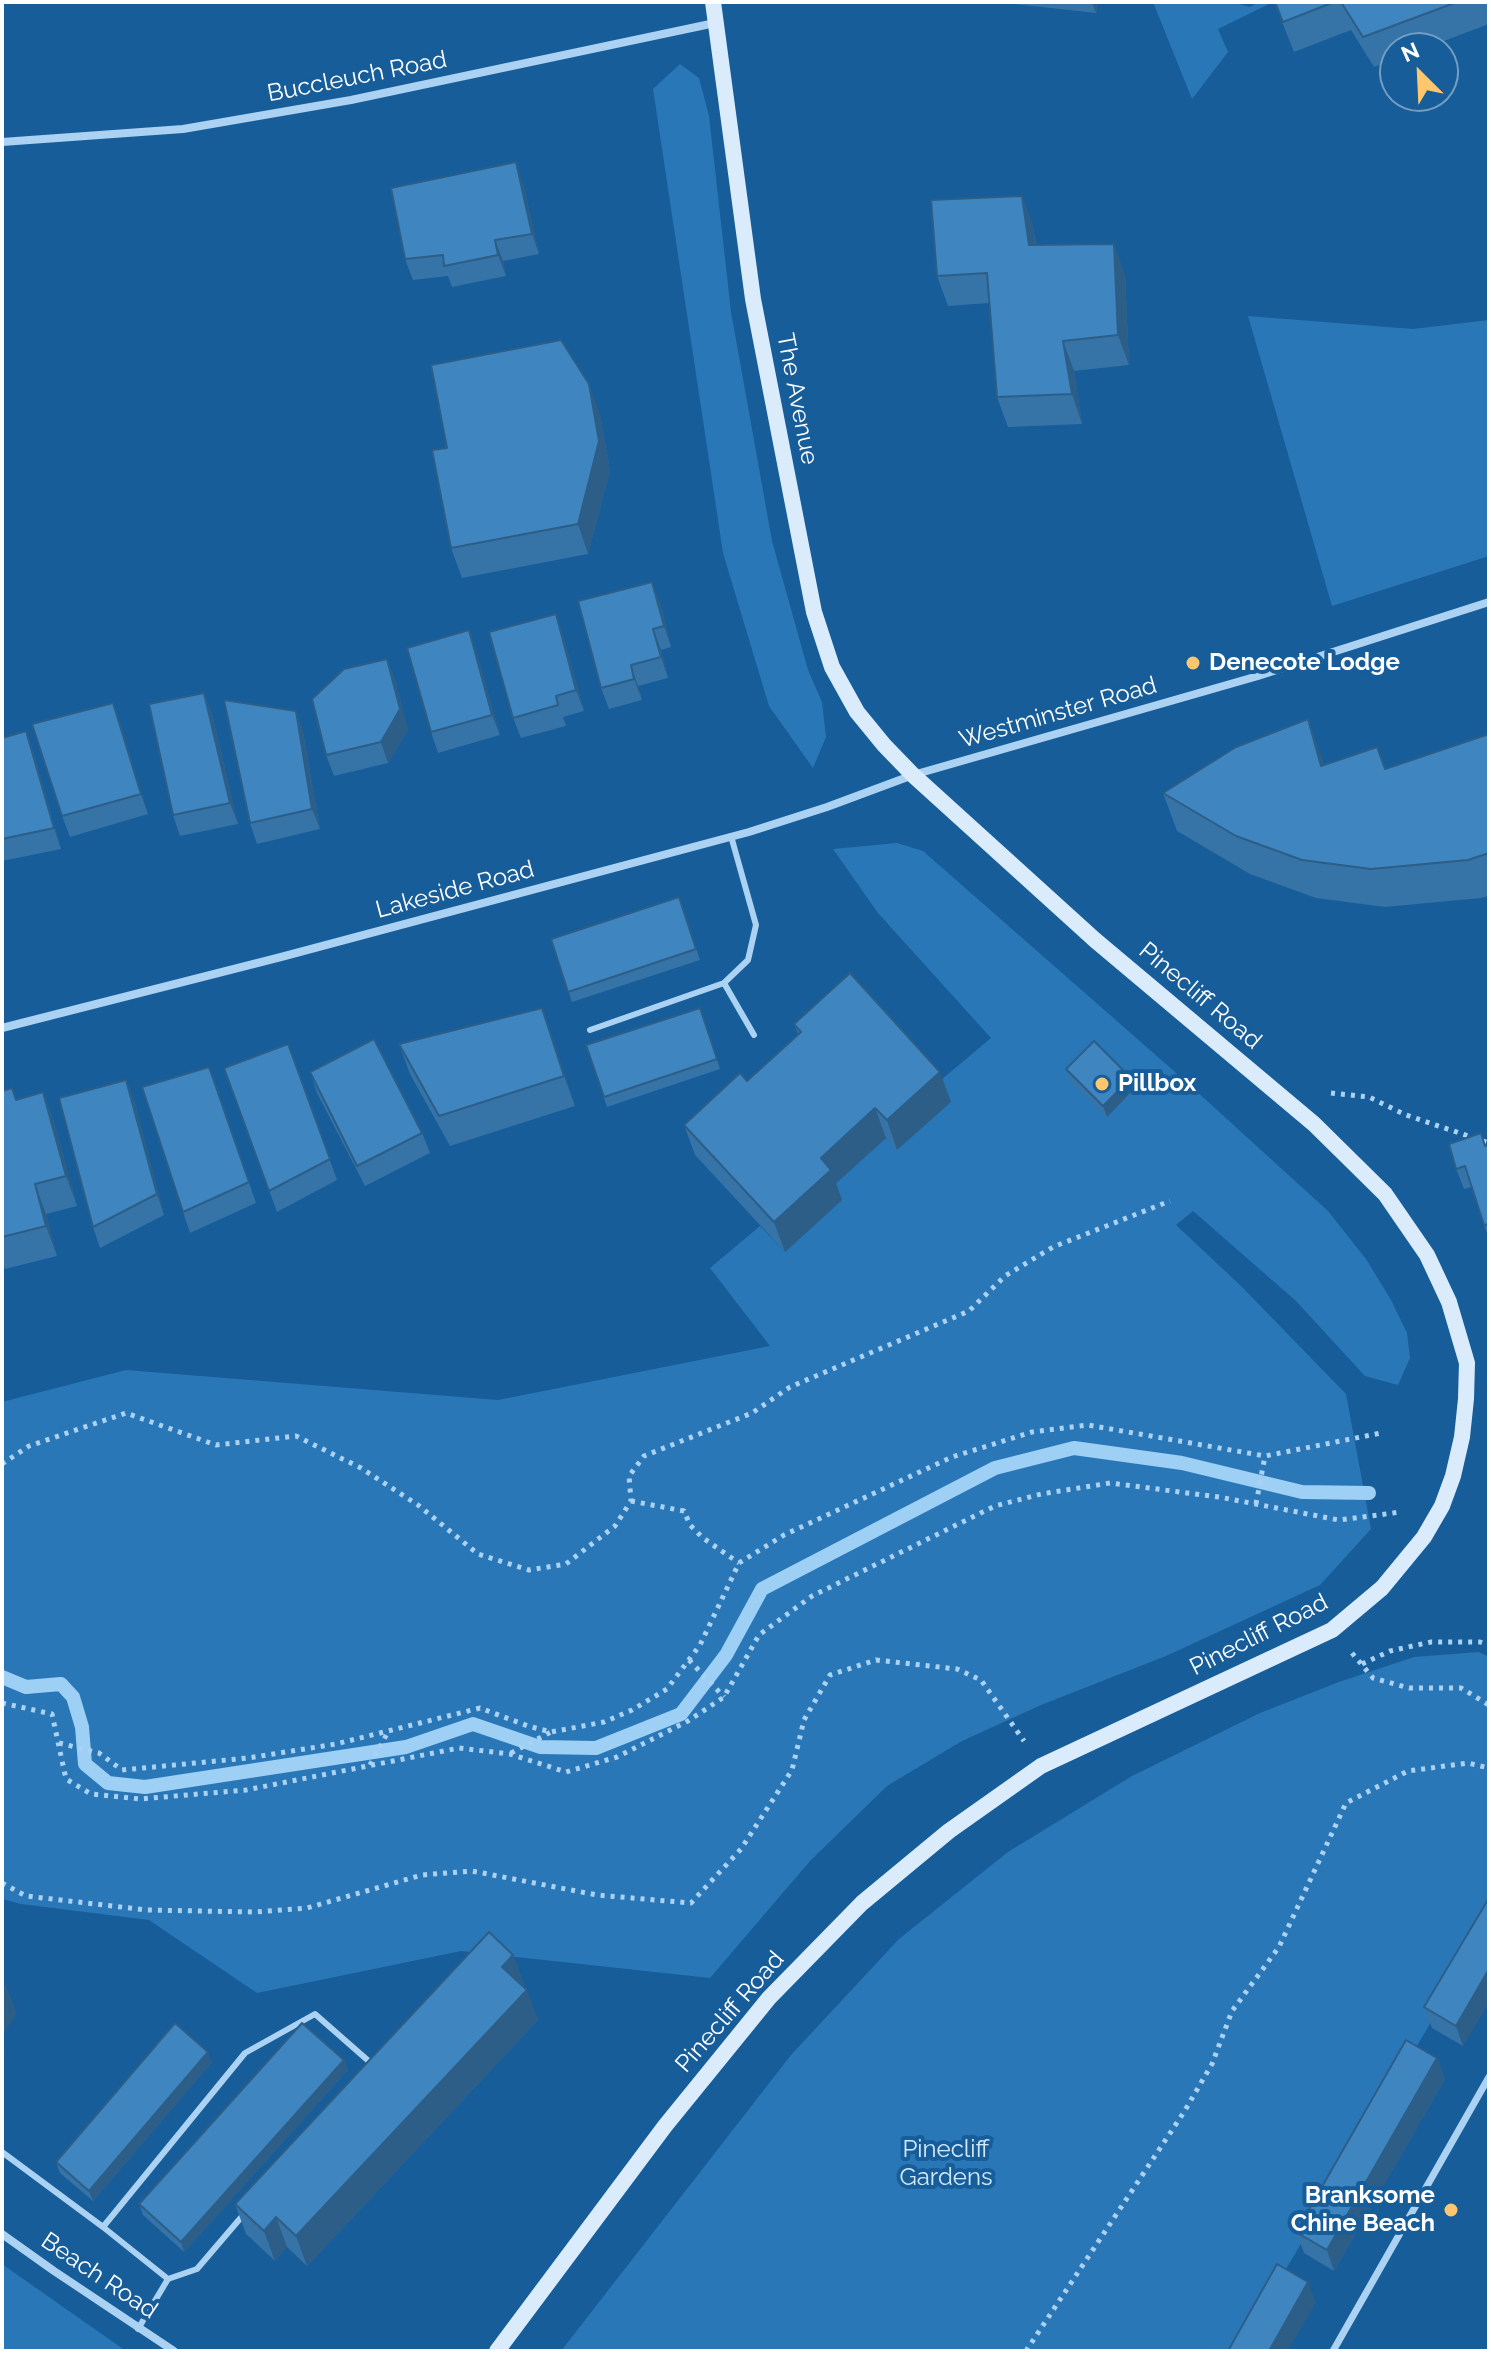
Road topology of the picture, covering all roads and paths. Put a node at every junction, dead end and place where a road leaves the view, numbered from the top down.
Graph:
1 (713, 2) edge
2 (715, 23) junction
3 (2, 142) edge
4 (1489, 602) edge
5 (913, 775) junction
6 (731, 836) junction
7 (724, 983) junction
8 (2, 1028) edge
9 (590, 1030) dead end
10 (754, 1035) dead end
11 (1326, 1092) dead end
12 (1489, 1143) edge
13 (1170, 1201) dead end
14 (1381, 1433) dead end
15 (1265, 1456) junction
16 (2, 1464) edge
17 (631, 1501) junction
18 (1256, 1504) junction
19 (1442, 1506) junction
20 (739, 1563) junction
21 (1489, 1645) edge
22 (689, 1660) junction
23 (724, 1697) junction
24 (2, 1703) edge
25 (1489, 1705) edge
26 (389, 1732) junction
27 (551, 1732) junction
28 (59, 1743) junction
29 (510, 1754) junction
30 (370, 1766) junction
31 (1041, 1766) junction
32 (1489, 1768) edge
33 (2, 1883) edge
34 (361, 2076) edge
35 (1489, 2077) edge
36 (2, 2152) edge
37 (249, 2209) edge
38 (103, 2227) junction
39 (2, 2234) edge
40 (168, 2279) junction
41 (138, 2329) junction
42 (174, 2351) edge
43 (497, 2351) edge
44 (1026, 2351) edge
45 (1333, 2351) edge

1 - 2 main road, The Avenue
2 - 3 street, Buccleuch Road
2 - 5 main road, The Avenue
4 - 5 street, Westminster Road
5 - 6 street, Lakeside Road
5 - 19 main road, Pinecliff Road
6 - 7 lane
6 - 8 street, Lakeside Road
7 - 9 lane
7 - 10 lane
11 - 12 path
13 - 17 path
14 - 15 path
15 - 18 path
15 - 20 path
16 - 17 path
17 - 20 path
18 - 19 path
18 - 23 path
19 - 31 main road, Pinecliff Road
20 - 22 path
21 - 25 path
22 - 23 path
22 - 27 path
23 - 29 path
24 - 28 path
26 - 27 path
26 - 28 path
26 - 30 path
27 - 29 path
28 - 30 path
29 - 30 path
31 - 33 path
31 - 43 main road, Pinecliff Road
32 - 44 path
34 - 38 lane
35 - 45 street
36 - 38 lane
37 - 40 lane
38 - 40 lane
39 - 41 street, Beach Road
40 - 41 lane
41 - 42 street, Beach Road

